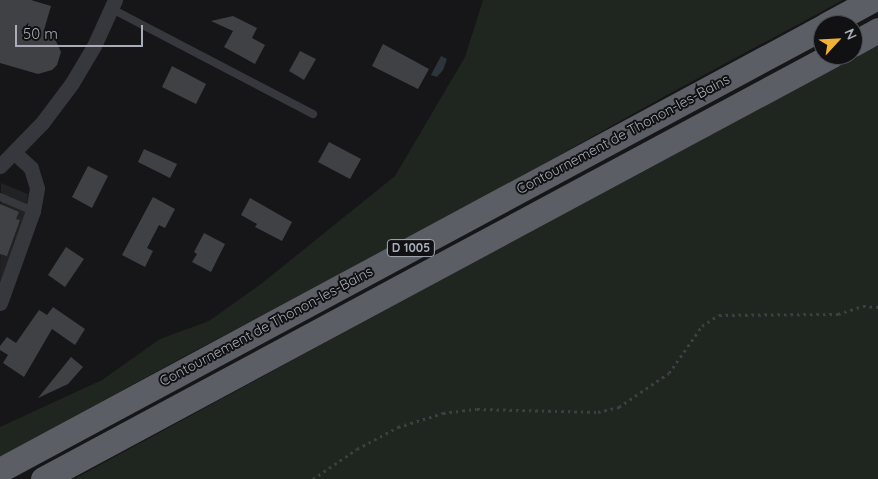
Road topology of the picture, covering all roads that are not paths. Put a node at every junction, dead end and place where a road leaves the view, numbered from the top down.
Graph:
1 (872, 0) edge
2 (113, 4) edge
3 (845, 15) edge
4 (878, 30) edge
5 (813, 32) edge
6 (863, 38) edge
7 (813, 65) edge
8 (313, 114) dead end
9 (14, 152) junction
10 (0, 166) edge
11 (0, 197) edge
12 (33, 211) junction
13 (0, 302) edge
14 (0, 470) edge
15 (43, 479) edge

1 - 3 highway, Contournement de Thonon-les-Bains / D 1005
2 - 8 lane
2 - 9 street
4 - 6 highway
5 - 14 highway, Contournement de Thonon-les-Bains / D 1005
7 - 15 highway, Contournement de Thonon-les-Bains / D 1005
9 - 10 street
9 - 12 street
11 - 12 lane
12 - 13 street

